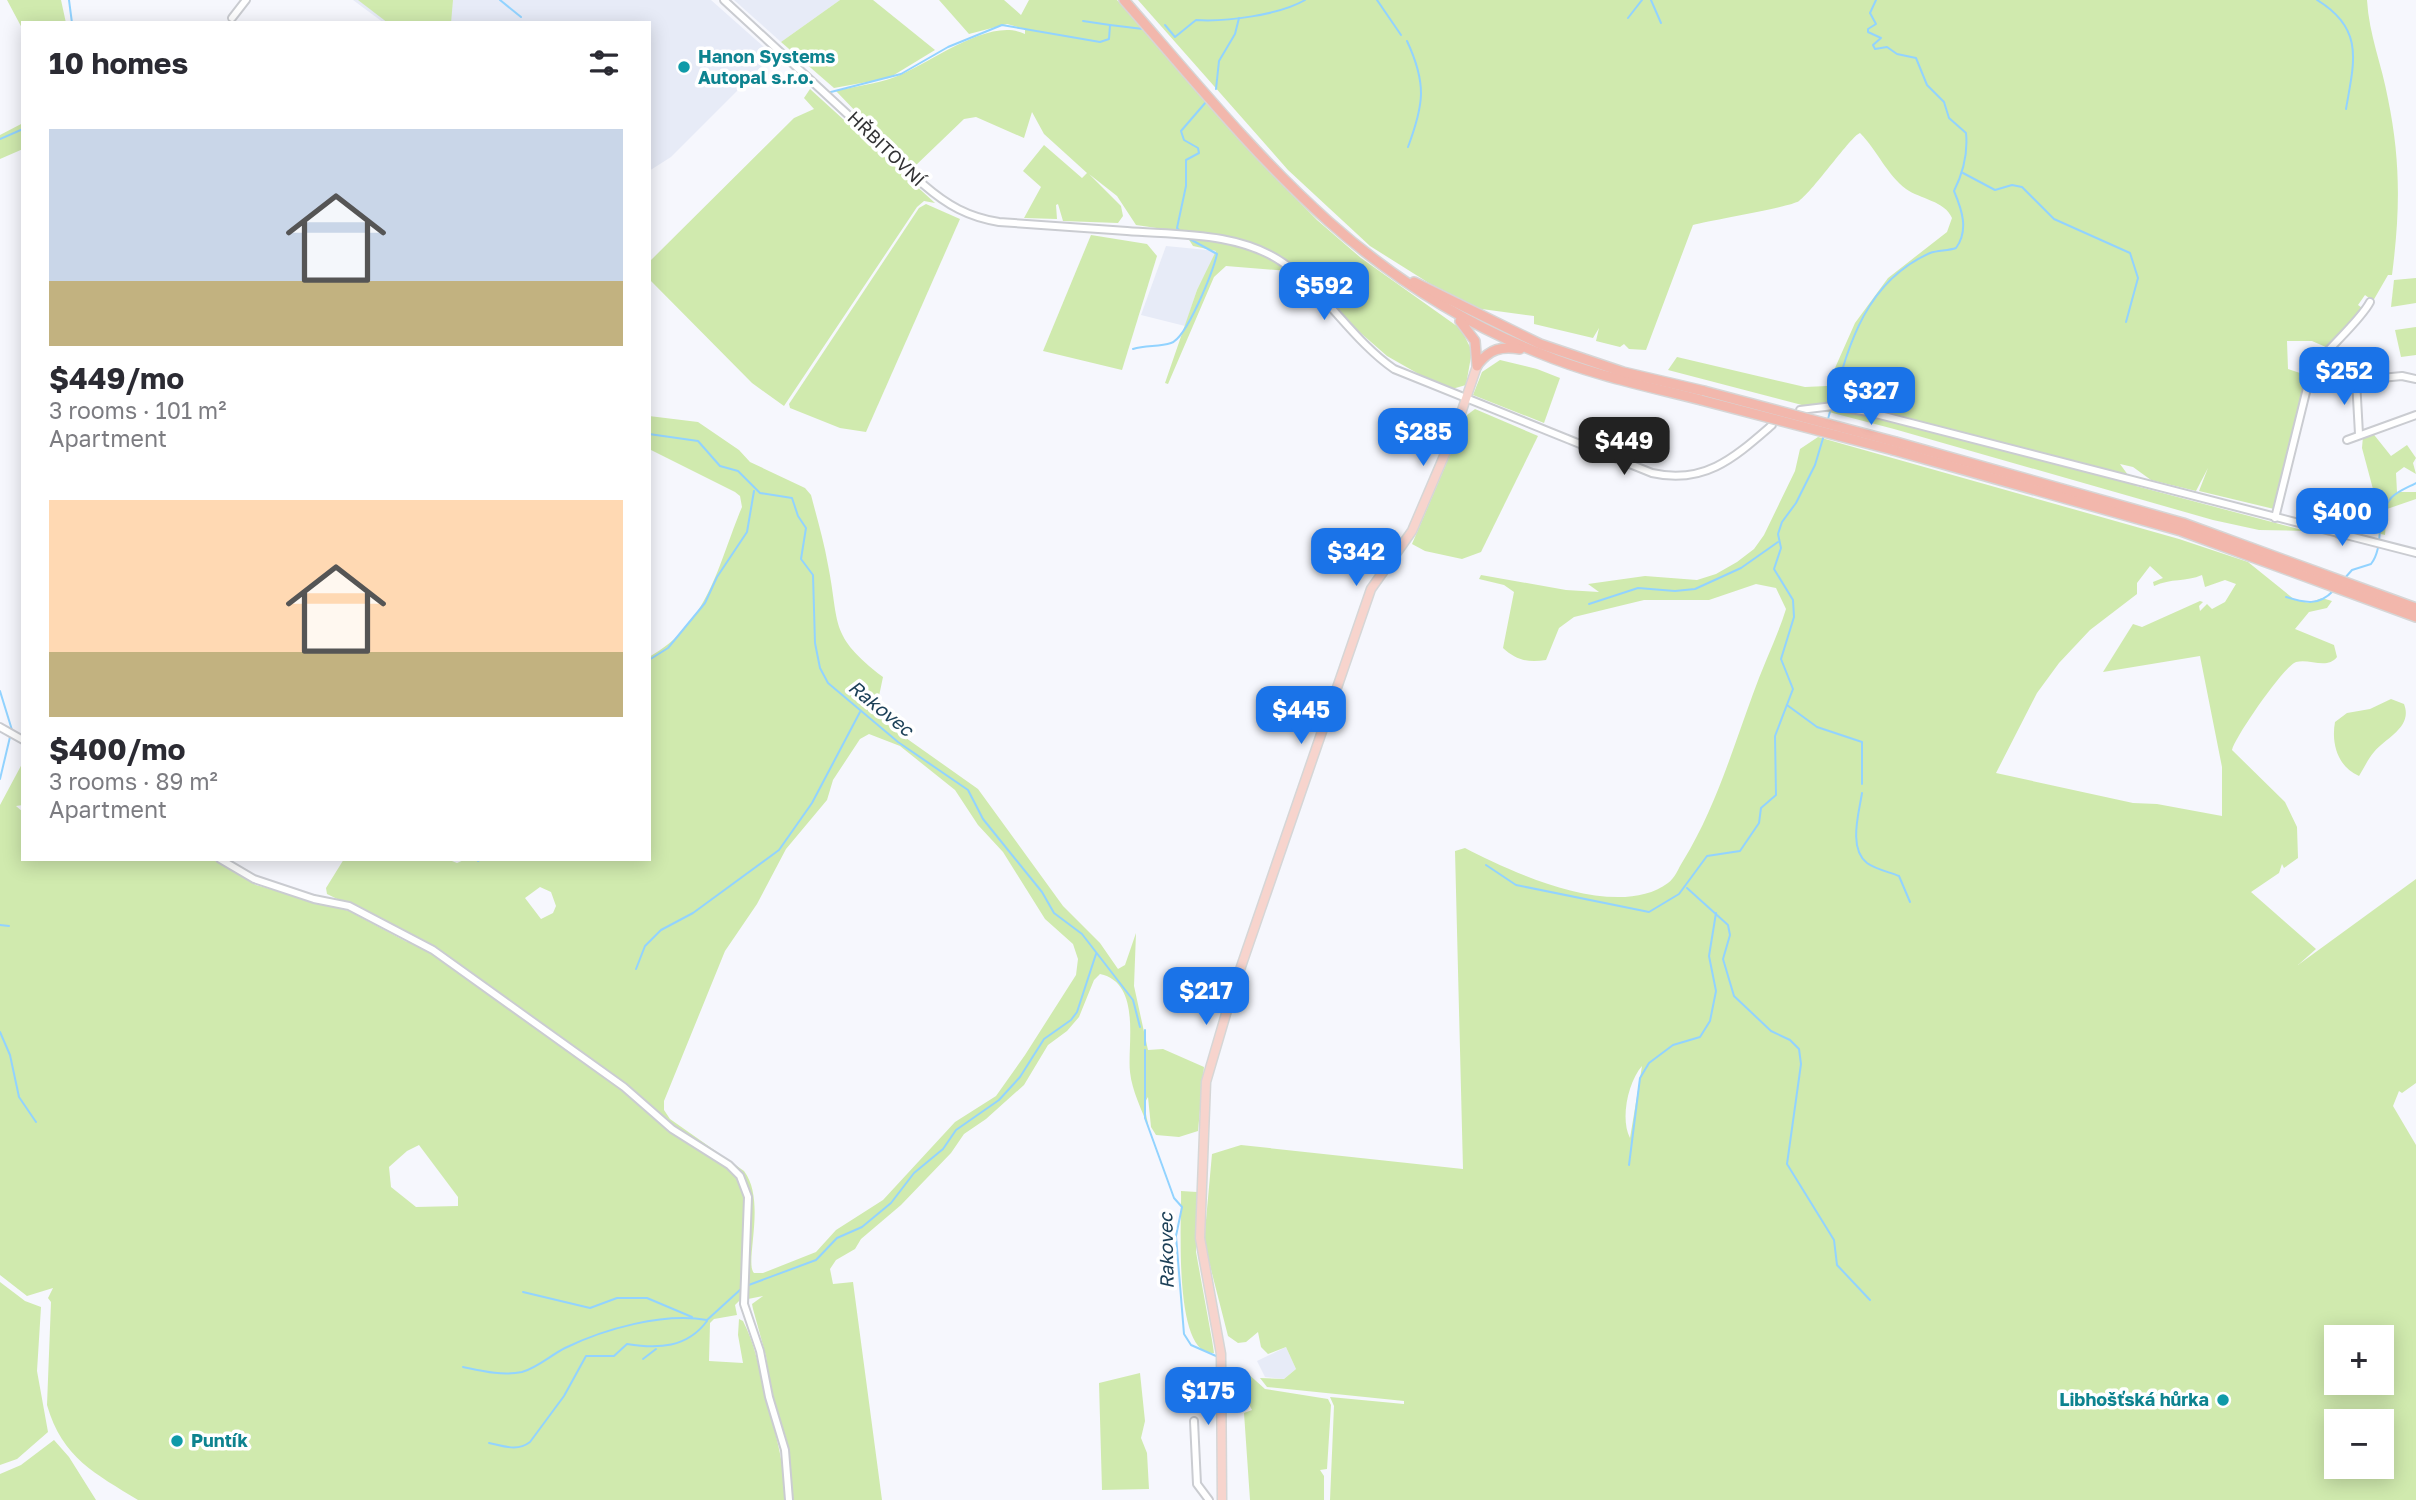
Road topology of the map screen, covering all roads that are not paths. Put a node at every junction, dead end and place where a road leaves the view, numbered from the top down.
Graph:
1 (246, 0) edge
2 (724, 0) edge
3 (1124, 0) edge
4 (1131, 0) edge
5 (232, 18) dead end
6 (2370, 302) dead end
7 (1438, 304) junction
8 (1536, 352) junction
9 (1477, 366) junction
10 (2310, 376) junction
11 (2416, 379) edge
12 (2356, 380) junction
13 (1703, 395) junction
14 (1466, 399) junction
15 (1800, 410) dead end
16 (2416, 415) edge
17 (1772, 425) dead end
18 (2359, 434) junction
19 (2347, 440) dead end
20 (2341, 509) dead end
21 (2275, 518) junction
22 (2339, 534) junction
23 (2416, 553) edge
24 (2334, 580) junction
25 (2416, 608) edge
26 (2416, 617) edge
27 (0, 727) edge
28 (21, 739) edge
29 (223, 861) edge
30 (1194, 1421) dead end
31 (789, 1500) edge
32 (1209, 1500) edge
33 (1222, 1500) edge

1 - 5 street
2 - 14 street, HŘBITOVNÍ
3 - 7 highway
4 - 13 highway
6 - 10 street
7 - 8 highway
7 - 9 highway
8 - 9 highway
8 - 13 highway
9 - 14 main road
10 - 12 street
10 - 21 street
11 - 12 street
12 - 18 street
13 - 24 highway, bridge
14 - 17 street, HŘBITOVNÍ
14 - 33 main road
15 - 21 street
16 - 18 street
18 - 19 street
20 - 22 street
21 - 22 street
22 - 23 street
24 - 25 highway
24 - 26 highway
27 - 28 street
29 - 31 street
30 - 32 street

